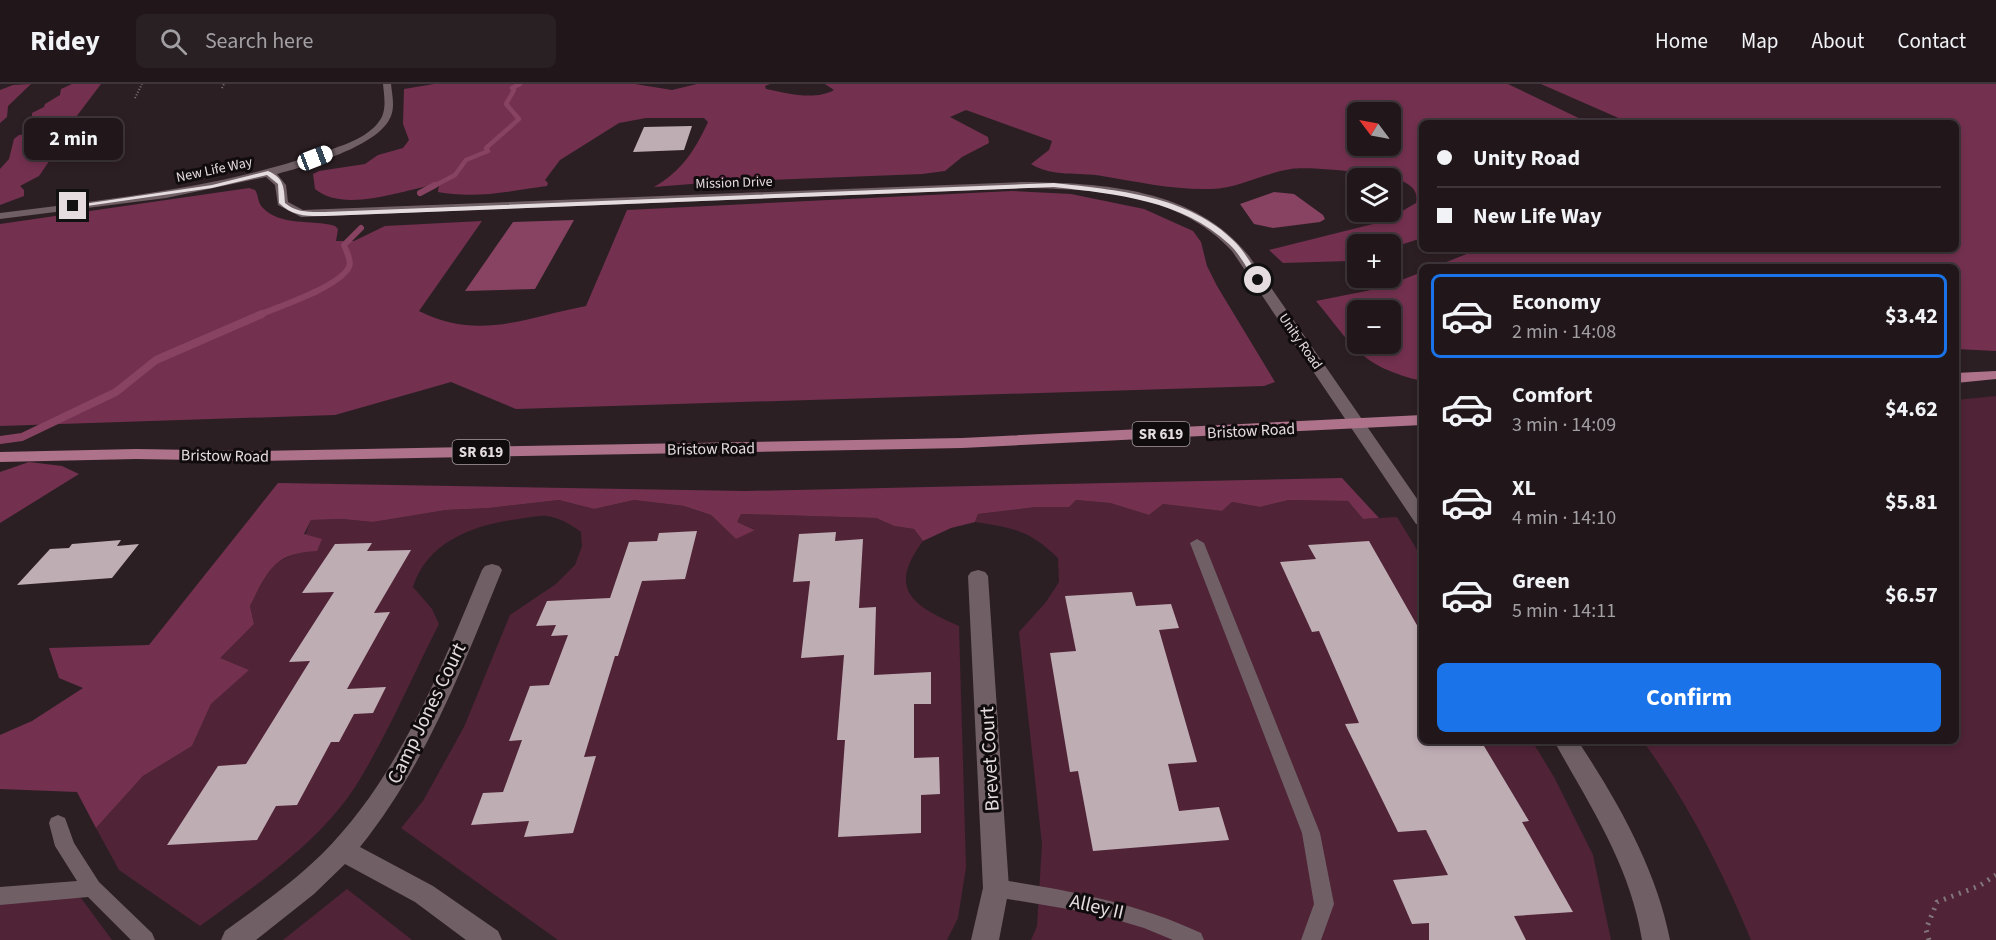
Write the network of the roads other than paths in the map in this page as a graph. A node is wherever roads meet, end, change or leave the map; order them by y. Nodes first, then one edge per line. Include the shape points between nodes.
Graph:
1 (387, 84) edge
2 (268, 173) junction
3 (0, 216) edge
4 (1218, 230) joint
5 (1996, 375) edge
6 (1959, 378) edge
7 (1419, 420) edge
8 (1360, 425) junction
9 (0, 457) edge
10 (1419, 515) edge
11 (1197, 543) dead end
12 (492, 570) dead end
13 (978, 576) dead end
14 (1568, 744) edge
15 (58, 823) dead end
16 (343, 850) junction
17 (92, 888) junction
18 (996, 888) junction
19 (0, 896) edge
20 (145, 940) edge
21 (236, 940) edge
22 (488, 940) edge
23 (985, 940) edge
24 (1194, 940) edge
25 (1311, 940) edge
26 (1656, 940) edge

1 - 2 street, New Life Way via 388,116 372,133
2 - 3 street, New Life Way via 180,192
2 - 4 street, Mission Drive via 281,184 282,203 300,214 1054,185 1152,200 1178,208
4 - 8 street, Unity Road via 1233,244
5 - 6 main road
7 - 8 main road, Bristow Road / SR 619
8 - 9 main road, Bristow Road / SR 619 via 962,443
8 - 10 street, Unity Road
11 - 25 lane via 1311,833 1324,904
12 - 16 street, Camp Jones Court via 411,752 381,804
13 - 18 street, Brevet Court
14 - 26 street via 1586,770 1623,843 1641,886
15 - 17 lane via 65,846
16 - 21 street, Camp Jones Court via 292,897
16 - 22 street via 424,894
17 - 19 lane
17 - 20 lane
18 - 23 street, Brevet Court
18 - 24 lane, Alley II via 1102,904 1149,919

